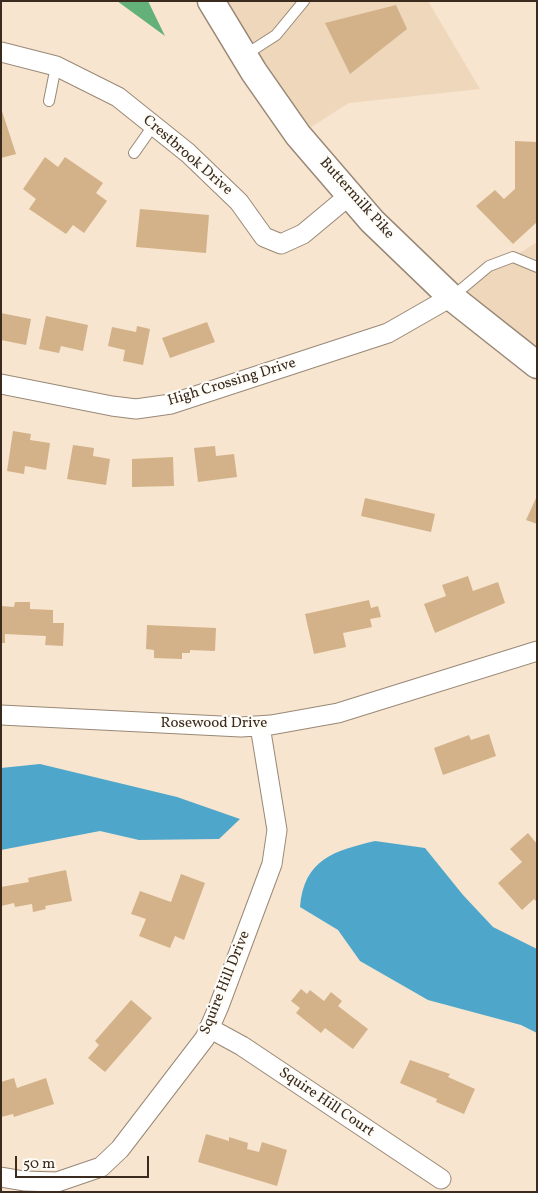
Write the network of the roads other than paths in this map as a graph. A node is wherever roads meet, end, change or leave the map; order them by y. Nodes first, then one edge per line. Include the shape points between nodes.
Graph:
1 (211, 1) edge
2 (304, 1) edge
3 (1, 52) edge
4 (244, 56) junction
5 (56, 66) junction
6 (49, 101) dead end
7 (154, 126) junction
8 (134, 153) dead end
9 (351, 194) junction
10 (537, 267) edge
11 (451, 297) junction
12 (537, 365) edge
13 (1, 384) edge
14 (537, 651) edge
15 (1, 715) edge
16 (260, 726) junction
17 (209, 1028) junction
18 (1, 1176) edge
19 (441, 1179) dead end

1 - 4 main road, Buttermilk Pike
2 - 4 lane via 276,35
3 - 5 street, Crestbrook Drive
4 - 9 main road, Buttermilk Pike via 298,135
5 - 6 lane
5 - 7 street, Crestbrook Drive via 118,97
7 - 8 lane
7 - 9 street, Crestbrook Drive via 239,202 264,237 281,244 303,234
9 - 11 main road, Buttermilk Pike via 372,221
10 - 11 lane via 513,257 490,266
11 - 12 main road, Buttermilk Pike
11 - 13 street, High Crossing Drive via 388,333 171,404 136,409
14 - 16 street, Rosewood Drive via 338,713
15 - 16 street, Rosewood Drive
16 - 17 street, Squire Hill Drive via 277,842 272,864
17 - 18 street, Squire Hill Drive via 205,1038 120,1149 101,1167 57,1182 24,1181
17 - 19 street, Squire Hill Court via 242,1046

